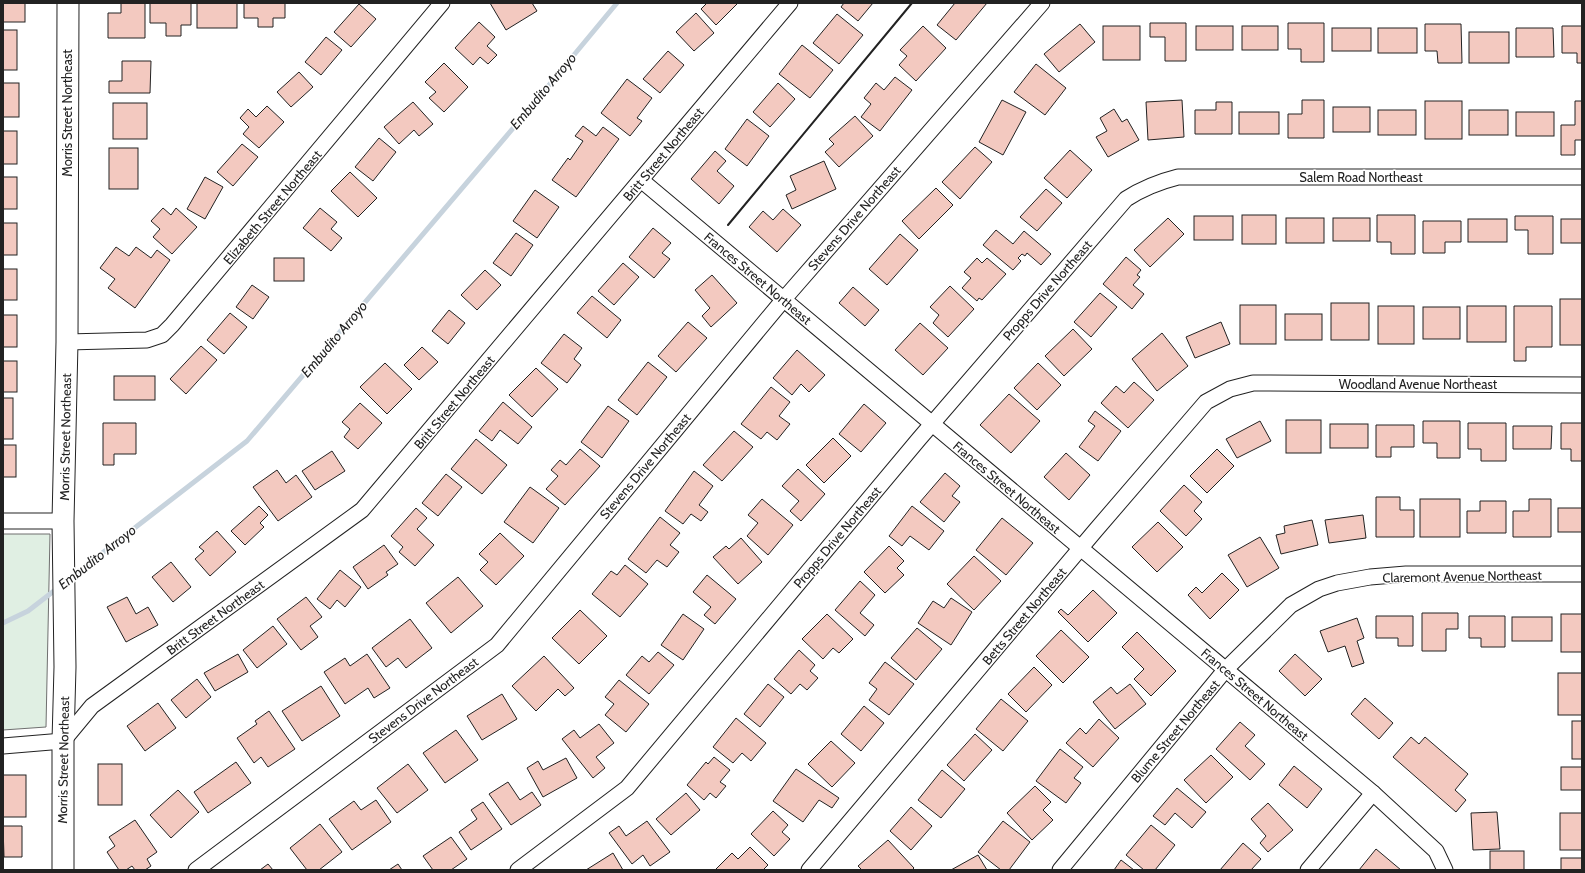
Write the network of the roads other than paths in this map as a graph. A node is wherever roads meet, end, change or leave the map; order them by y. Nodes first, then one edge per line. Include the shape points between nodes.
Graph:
1 (68, 3) edge
2 (441, 3) edge
3 (790, 3) edge
4 (1042, 4) edge
5 (1582, 178) edge
6 (641, 180) junction
7 (1142, 189) joint
8 (784, 299) junction
9 (67, 342) junction
10 (1253, 383) joint
11 (1582, 385) edge
12 (932, 424) junction
13 (3, 521) edge
14 (63, 521) junction
15 (1081, 548) junction
16 (1582, 574) edge
17 (1319, 589) joint
18 (1226, 669) junction
19 (63, 742) junction
20 (3, 746) edge
21 (1373, 793) junction
22 (63, 870) edge
23 (196, 870) edge
24 (518, 870) edge
25 (809, 870) edge
26 (1060, 870) edge
27 (1308, 870) edge
28 (1445, 870) edge

1 - 9 street, Morris Street Northeast
2 - 9 street, Elizabeth Street Northeast via 162,335 147,340
3 - 6 street, Britt Street Northeast
4 - 8 street, Stevens Drive Northeast
5 - 7 street, Salem Road Northeast via 1178,178 1160,181
6 - 8 street, Frances Street Northeast
6 - 19 street, Britt Street Northeast via 362,510 92,706
7 - 12 street, Propps Drive Northeast via 1126,199
8 - 12 street, Frances Street Northeast
8 - 23 street, Stevens Drive Northeast via 497,645
9 - 14 street, Morris Street Northeast
10 - 11 street, Woodland Avenue Northeast
10 - 15 street, Betts Street Northeast via 1230,389 1206,402
12 - 15 street, Frances Street Northeast
12 - 24 street, Propps Drive Northeast via 627,788
13 - 14 street
14 - 19 street, Morris Street Northeast
15 - 18 street, Frances Street Northeast
15 - 25 street, Betts Street Northeast
16 - 17 street, Claremont Avenue Northeast via 1406,574 1350,580
17 - 18 street, Blume Street Northeast via 1291,605
18 - 21 street, Frances Street Northeast
18 - 26 street, Blume Street Northeast
19 - 20 street
19 - 22 street, Morris Street Northeast
21 - 27 street
21 - 28 street, Frances Street Northeast via 1436,851

